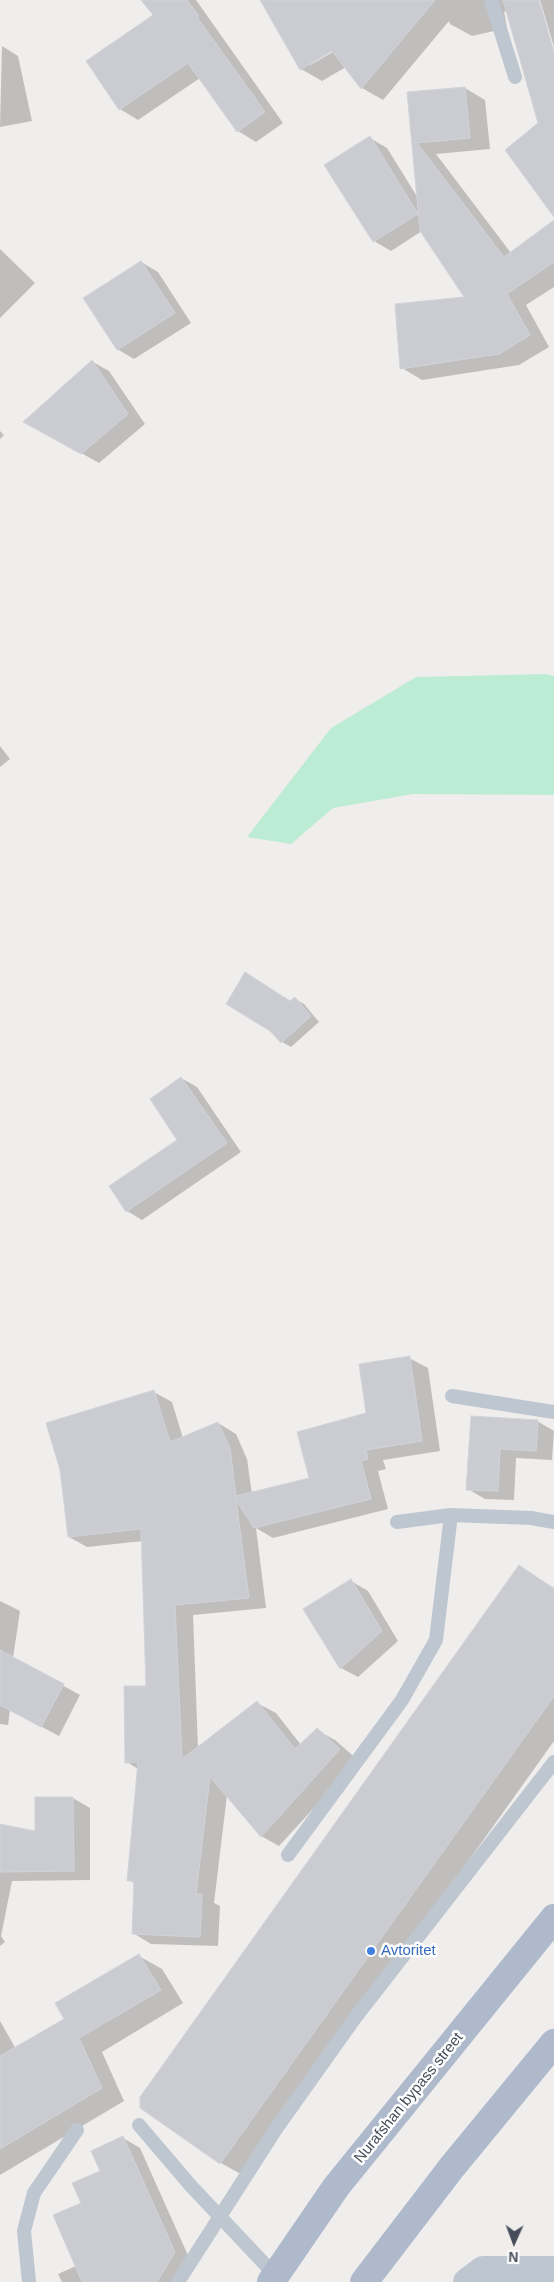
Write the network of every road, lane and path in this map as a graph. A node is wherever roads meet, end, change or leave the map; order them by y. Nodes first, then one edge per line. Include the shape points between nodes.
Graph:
1 (491, 0) edge
2 (515, 77) dead end
3 (452, 1396) dead end
4 (554, 1412) edge
5 (451, 1515) junction
6 (397, 1522) dead end
7 (554, 1522) edge
8 (554, 1762) edge
9 (288, 1855) dead end
10 (554, 1918) edge
11 (554, 2042) edge
12 (139, 2125) dead end
13 (77, 2130) dead end
14 (220, 2218) junction
15 (554, 2270) edge
16 (273, 2279) edge
17 (29, 2282) edge
18 (178, 2282) edge
19 (364, 2282) edge
20 (467, 2282) edge

1 - 2 lane
3 - 4 lane
5 - 6 lane
5 - 7 lane
5 - 9 lane via 436,1640 402,1700
8 - 14 lane via 355,2018 276,2129
10 - 16 main road, Nurafshan bypass street via 336,2187
11 - 19 main road
12 - 14 lane
13 - 17 lane via 34,2193 24,2231
14 - 16 lane
14 - 18 lane
15 - 20 street via 483,2270

